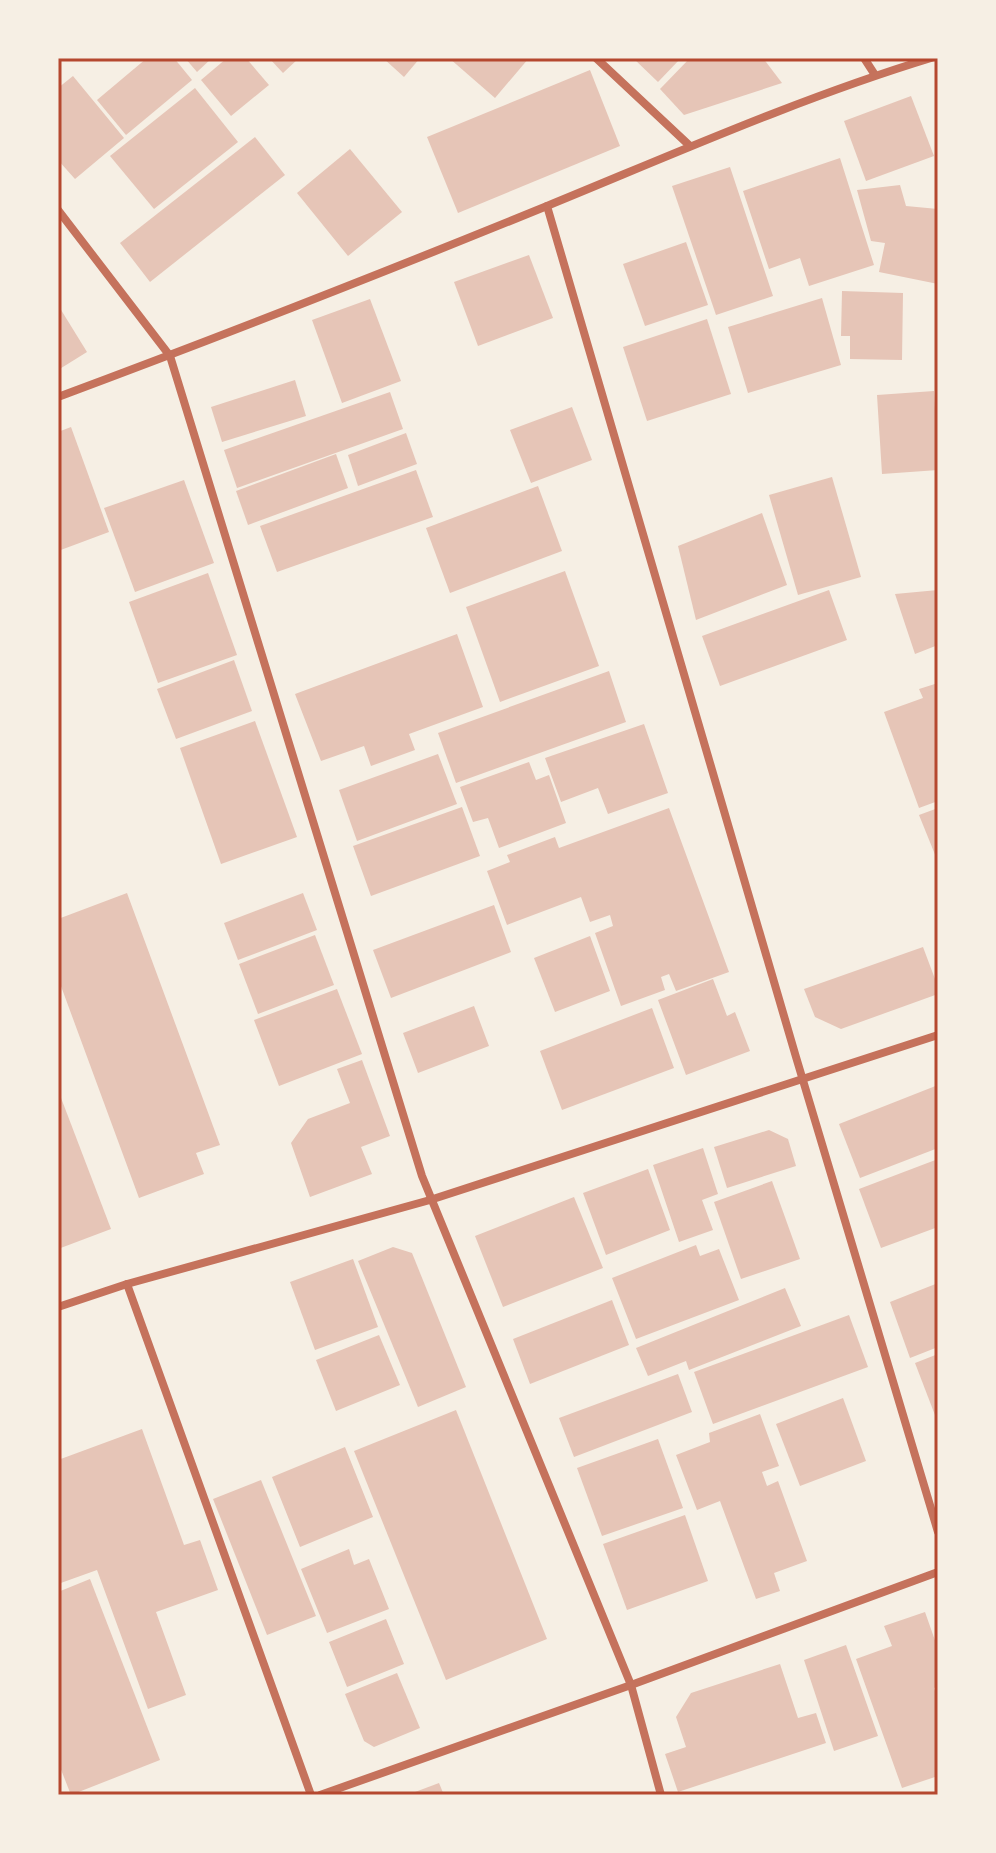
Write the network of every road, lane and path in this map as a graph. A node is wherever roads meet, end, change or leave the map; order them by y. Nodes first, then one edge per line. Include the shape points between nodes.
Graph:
1 (596, 58) edge
2 (864, 58) edge
3 (931, 58) edge
4 (875, 75) junction
5 (690, 146) junction
6 (547, 206) junction
7 (58, 210) edge
8 (170, 356) junction
9 (58, 397) edge
10 (938, 1035) edge
11 (803, 1079) junction
12 (430, 1200) junction
13 (127, 1284) junction
14 (58, 1307) edge
15 (938, 1532) edge
16 (938, 1572) edge
17 (631, 1685) junction
18 (311, 1795) edge
19 (320, 1795) edge
20 (661, 1795) edge

1 - 5 street
2 - 4 street
3 - 4 street
4 - 5 street
5 - 6 street
6 - 8 street
6 - 11 street
7 - 8 street
8 - 9 street
8 - 12 street
10 - 11 street
11 - 12 street
11 - 15 street
12 - 13 street
12 - 17 street
13 - 14 street
13 - 18 street
16 - 17 street
17 - 19 street
17 - 20 street

